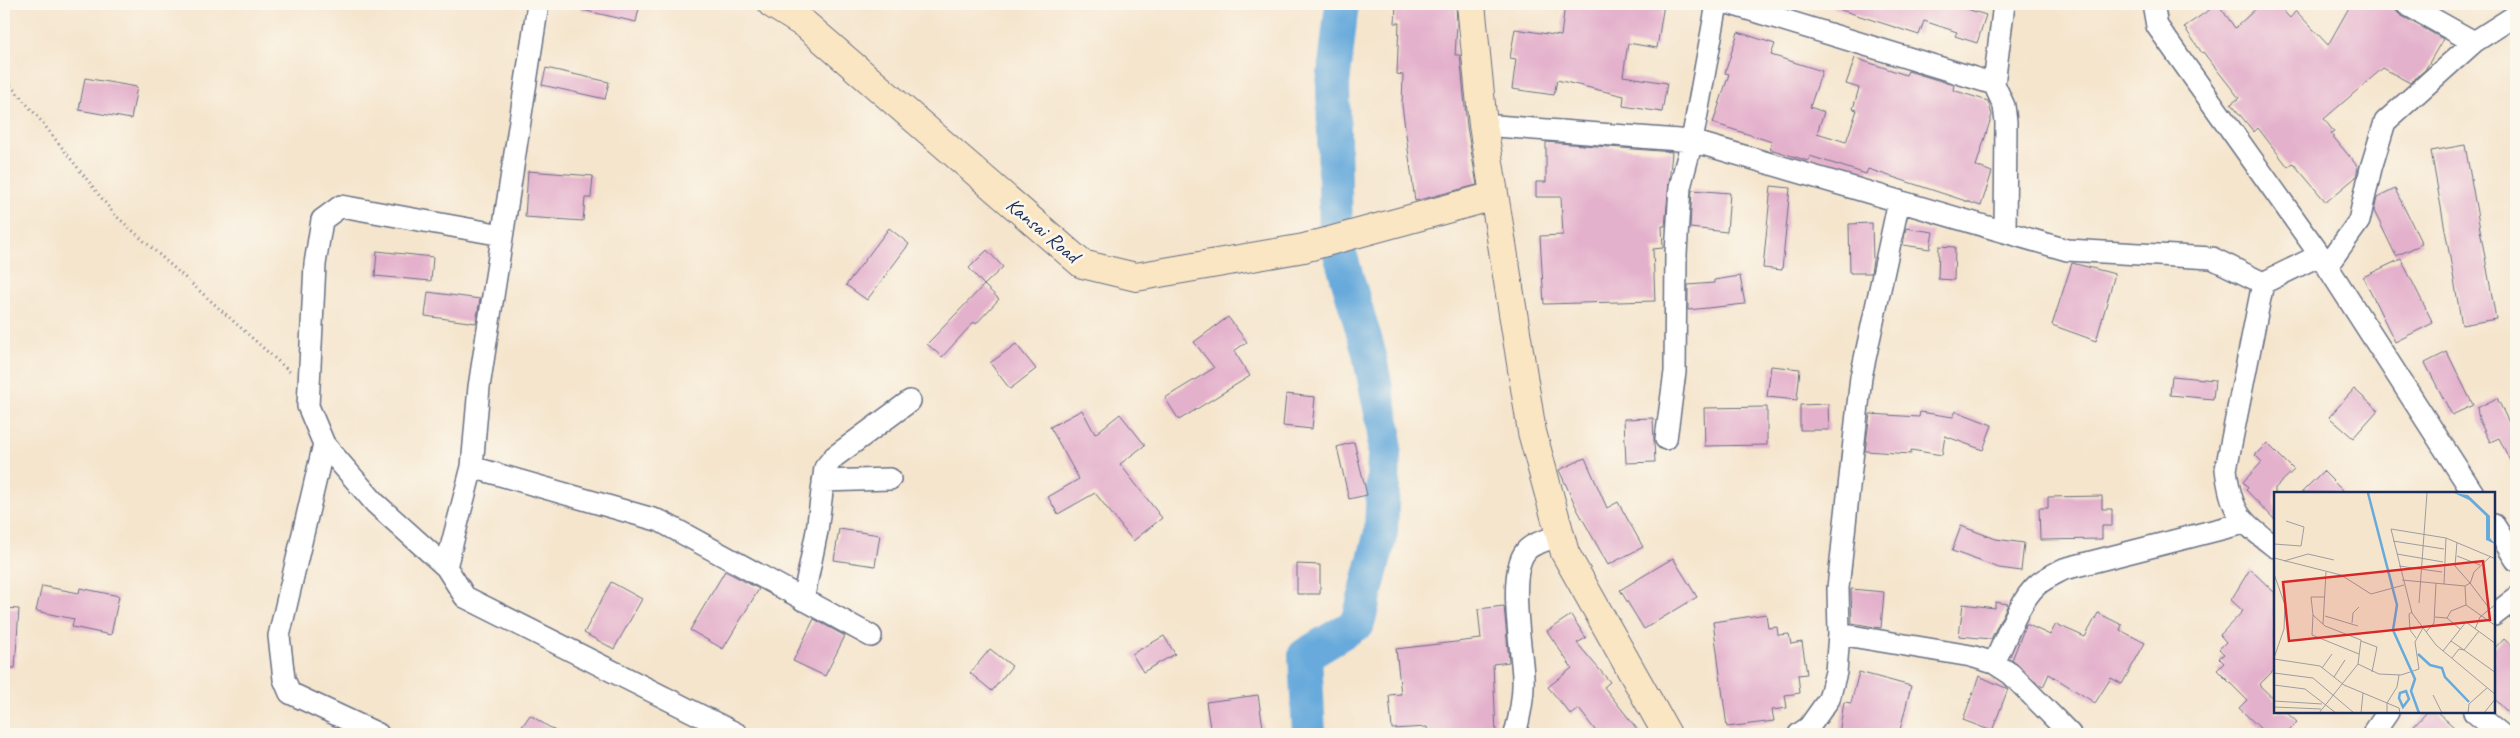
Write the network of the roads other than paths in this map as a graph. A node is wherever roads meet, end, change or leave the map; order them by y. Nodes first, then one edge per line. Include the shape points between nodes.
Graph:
1 (538, 4) edge
2 (772, 4) edge
3 (1471, 4) edge
4 (1717, 4) edge
5 (1731, 4) edge
6 (2004, 4) edge
7 (2156, 4) edge
8 (2406, 4) edge
9 (2516, 15) edge
10 (2474, 42) junction
11 (1994, 84) junction
12 (1484, 125) junction
13 (1692, 141) junction
14 (1494, 196) junction
15 (1899, 201) junction
16 (2005, 232) junction
17 (502, 235) junction
18 (2323, 261) junction
19 (2263, 283) junction
20 (910, 400) dead end
21 (1666, 439) dead end
22 (324, 444) junction
23 (472, 467) junction
24 (890, 479) dead end
25 (823, 481) junction
26 (2472, 492) edge
27 (2244, 523) junction
28 (2495, 527) edge
29 (1560, 534) junction
30 (2274, 546) edge
31 (2516, 560) edge
32 (446, 567) junction
33 (2516, 598) edge
34 (802, 600) junction
35 (2495, 614) edge
36 (1839, 634) junction
37 (871, 636) dead end
38 (1994, 663) junction
39 (2387, 713) edge
40 (2475, 713) edge
41 (378, 734) edge
42 (737, 734) edge
43 (1514, 734) edge
44 (1667, 734) edge
45 (1800, 734) edge
46 (2070, 734) edge
47 (2373, 734) edge
48 (2501, 734) edge

1 - 17 street
2 - 14 street, Kansai Road via 806,25 1082,264 1136,277 1304,248
3 - 12 street
4 - 13 street
5 - 11 street
6 - 11 street
7 - 18 street via 2157,26
8 - 10 street
9 - 10 street
10 - 18 street via 2385,122 2370,168 2359,221
11 - 16 street via 2004,106 2006,122
12 - 13 street
12 - 14 street
13 - 15 street
13 - 21 street via 1680,187 1675,372
14 - 29 street via 1532,432
15 - 16 street
15 - 36 street via 1861,377 1838,588
16 - 19 street via 2067,250 2212,258
17 - 22 street via 341,206 322,220 315,264 308,406
17 - 23 street via 479,387
18 - 19 street
18 - 26 street
19 - 27 street via 2226,470 2229,494
20 - 25 street via 834,457 825,468
22 - 32 street via 375,503
22 - 41 street via 279,636 284,679 290,694
23 - 32 street
23 - 34 street via 660,521
24 - 25 street
25 - 34 street via 817,531
27 - 30 street
27 - 38 street via 2064,569 2049,576 2027,598
28 - 31 street
29 - 43 street via 1526,550 1520,560 1517,597 1523,678 1520,715
29 - 44 street via 1565,553
32 - 42 street via 465,597
33 - 35 street
34 - 37 street
36 - 38 street via 1971,656
36 - 45 street via 1836,672 1829,699
38 - 46 street via 2011,674
39 - 47 street
40 - 48 street

